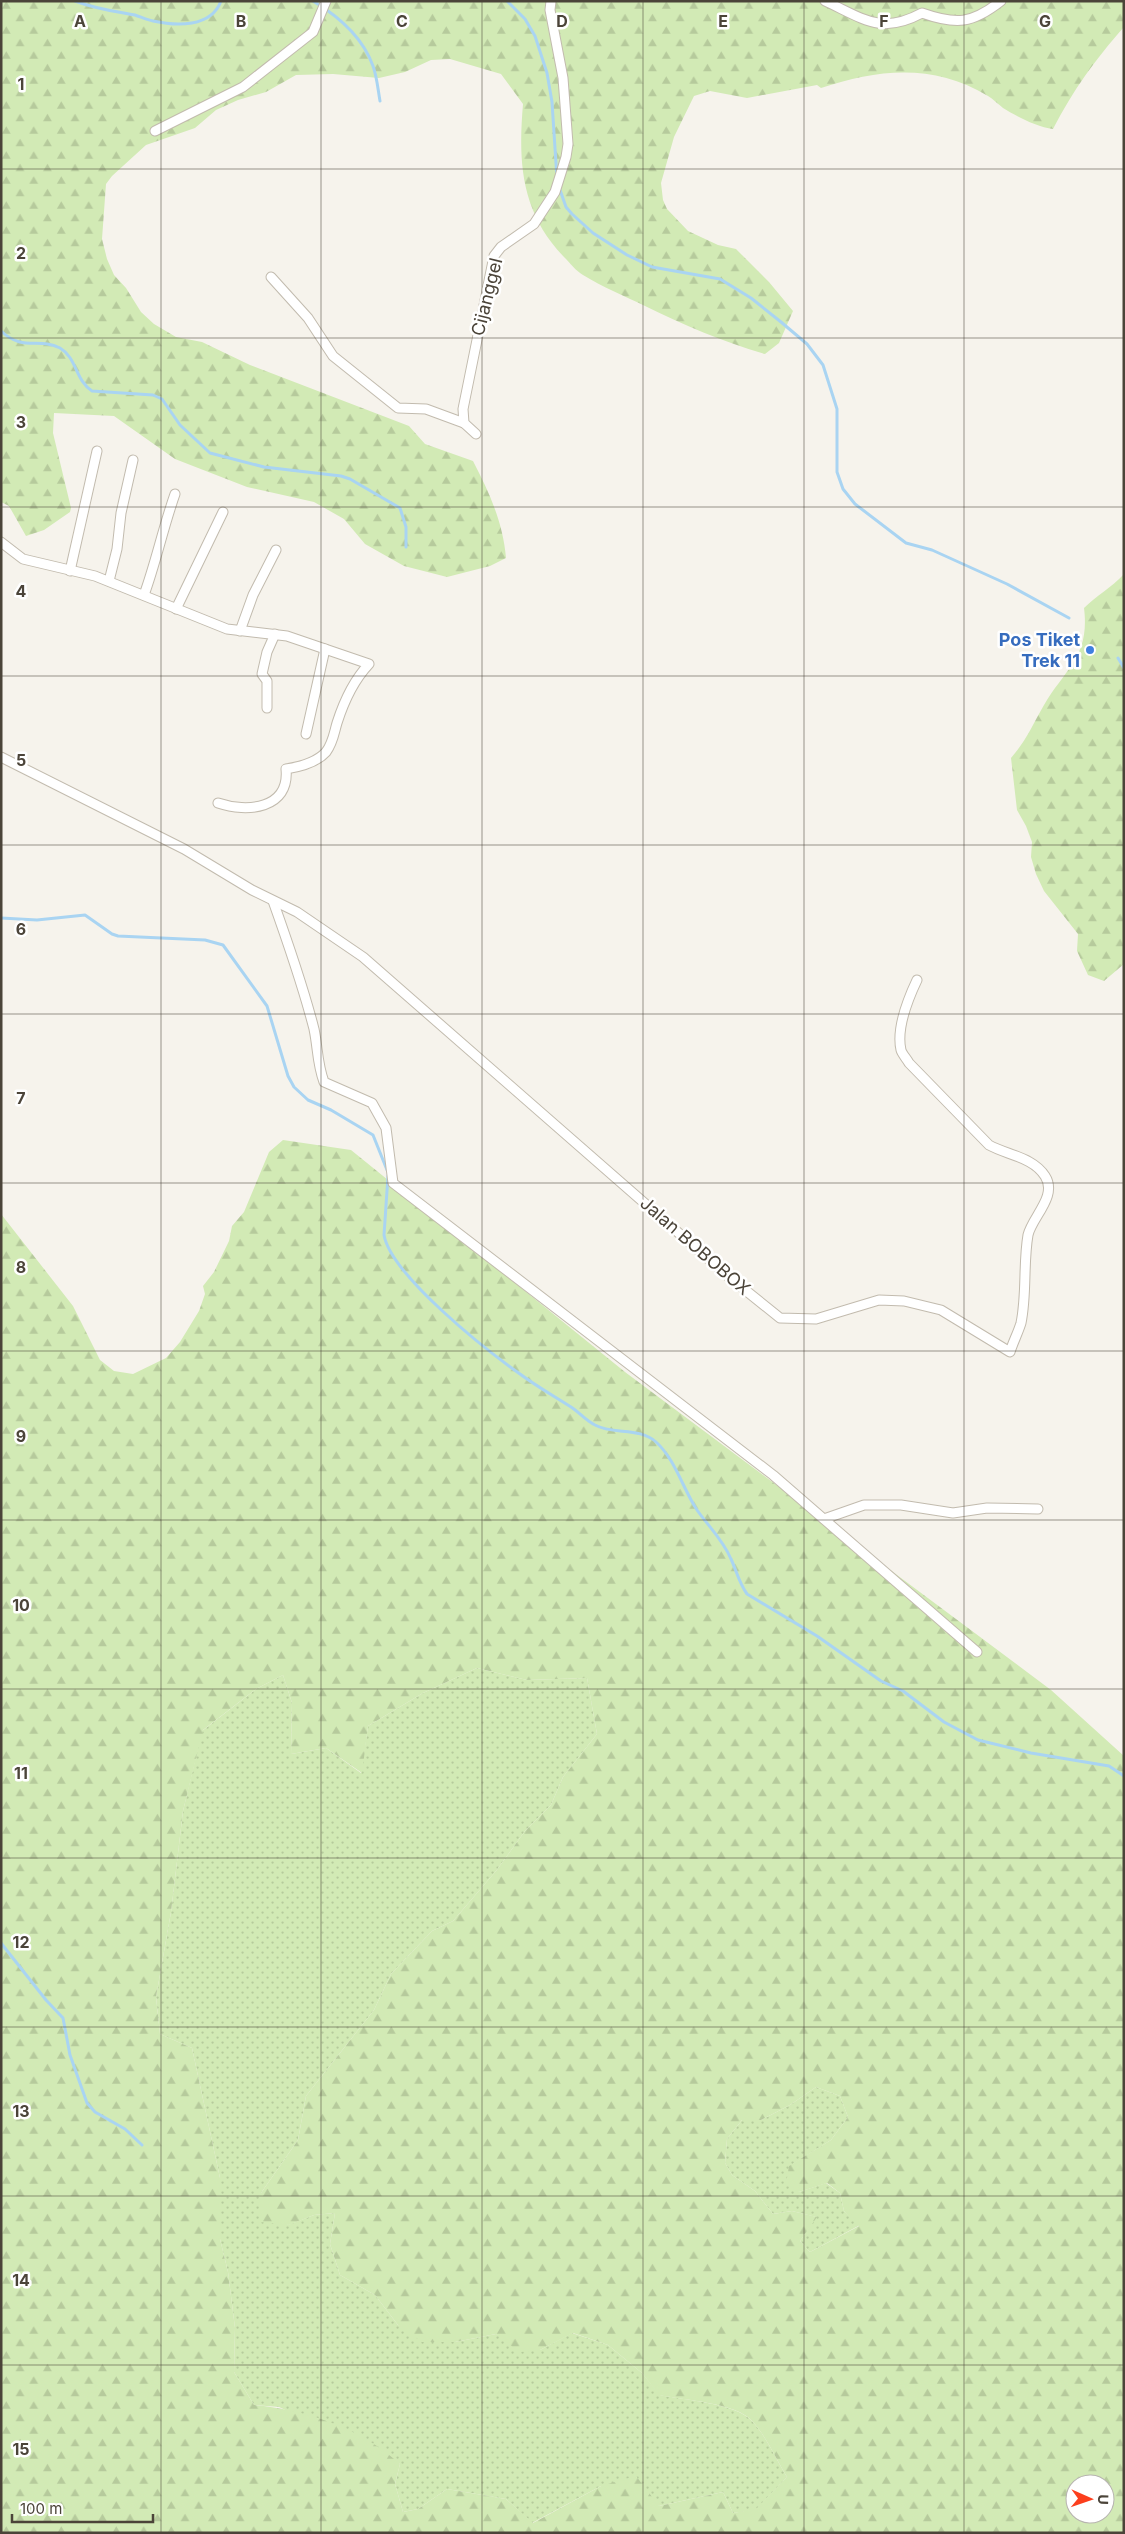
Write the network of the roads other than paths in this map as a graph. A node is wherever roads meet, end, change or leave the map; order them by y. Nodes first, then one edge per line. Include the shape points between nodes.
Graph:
1 (326, 1) edge
2 (551, 1) edge
3 (825, 1) edge
4 (1001, 1) edge
5 (155, 131) dead end
6 (271, 277) dead end
7 (464, 422) junction
8 (476, 434) dead end
9 (98, 452) dead end
10 (133, 460) dead end
11 (175, 494) dead end
12 (223, 512) dead end
13 (1, 542) edge
14 (276, 550) dead end
15 (74, 571) junction
16 (109, 582) junction
17 (144, 595) junction
18 (176, 608) junction
19 (240, 631) junction
20 (275, 634) junction
21 (325, 649) junction
22 (267, 708) dead end
23 (306, 734) dead end
24 (1, 757) edge
25 (218, 803) dead end
26 (273, 901) junction
27 (917, 980) dead end
28 (1038, 1509) dead end
29 (824, 1519) junction
30 (977, 1652) dead end

1 - 5 street via 313,32 243,87
2 - 7 street, Cijanggel via 563,78 566,157 555,192 534,224 501,247 494,256 472,356
3 - 4 street via 888,25 905,22 922,13 961,22 984,14
6 - 7 street via 308,318 333,356 398,408 426,409
7 - 8 street
9 - 15 street
10 - 16 street
11 - 17 street
12 - 18 street
13 - 15 street via 23,559
14 - 19 street via 253,595
15 - 16 street
16 - 17 street
17 - 18 street
18 - 19 street via 210,623
19 - 20 street
20 - 21 street
20 - 22 street via 262,674 267,680
21 - 23 street
21 - 25 street via 368,664 352,686 325,753 286,769 283,791 267,804 246,809
24 - 26 street, Jalan BOBOBOX via 184,849
26 - 27 street, Jalan BOBOBOX via 297,912 364,957 780,1318 816,1319 879,1300 904,1301 941,1310 1010,1352 1024,1301 1028,1235 1044,1208 1048,1188 1046,1177 1035,1165 989,1145 909,1063 901,1050 901,1031 908,1000
26 - 29 street via 290,946 314,1031 318,1065 324,1082 372,1103 386,1128 394,1183 773,1475
28 - 29 street via 987,1508 953,1513 879,1504 864,1505
29 - 30 street

